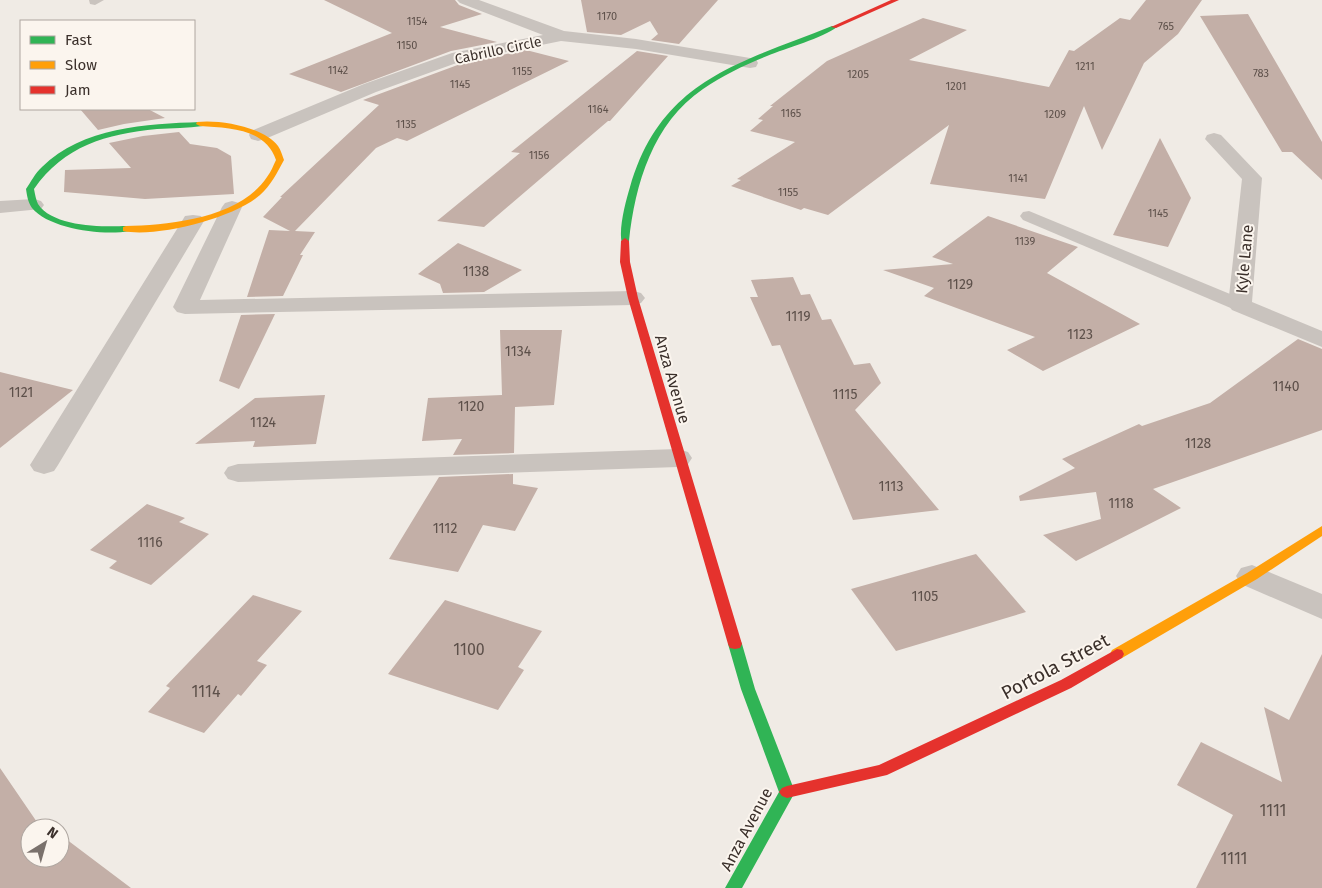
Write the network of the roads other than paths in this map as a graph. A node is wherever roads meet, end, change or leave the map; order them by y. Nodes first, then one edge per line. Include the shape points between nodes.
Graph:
1 (465, 0) edge
2 (896, 0) edge
3 (561, 36) junction
4 (750, 63) junction
5 (258, 135) junction
6 (1214, 140) dead end
7 (34, 205) junction
8 (0, 207) edge
9 (232, 207) junction
10 (1029, 216) dead end
11 (193, 221) junction
12 (633, 298) junction
13 (1240, 305) junction
14 (1322, 340) edge
15 (678, 458) junction
16 (44, 465) dead end
17 (238, 473) dead end
18 (1322, 530) edge
19 (1252, 576) junction
20 (1322, 607) edge
21 (786, 792) junction
22 (733, 888) edge

1 - 3 street
2 - 4 street, Anza Avenue
3 - 4 street, Cabrillo Circle via 636,44
3 - 5 street, Cabrillo Circle via 458,57 370,88
4 - 12 street, Anza Avenue via 706,84 689,97 666,120 646,153 628,209 624,252
5 - 7 street via 233,127 164,125 91,141 61,155 40,171 30,189
5 - 9 street via 274,146 280,160 275,176 259,192
6 - 13 street, Kyle Lane via 1252,178
7 - 8 street
7 - 11 street via 50,218 104,229 153,228
9 - 11 street
9 - 12 street via 185,307
10 - 13 lane
11 - 16 street
12 - 15 street, Anza Avenue
13 - 14 street, Kyle Lane
15 - 17 street
15 - 21 street, Anza Avenue via 748,690
18 - 19 street, Portola Street
19 - 20 street
19 - 21 street, Portola Street via 1066,684 882,771
21 - 22 street, Anza Avenue

